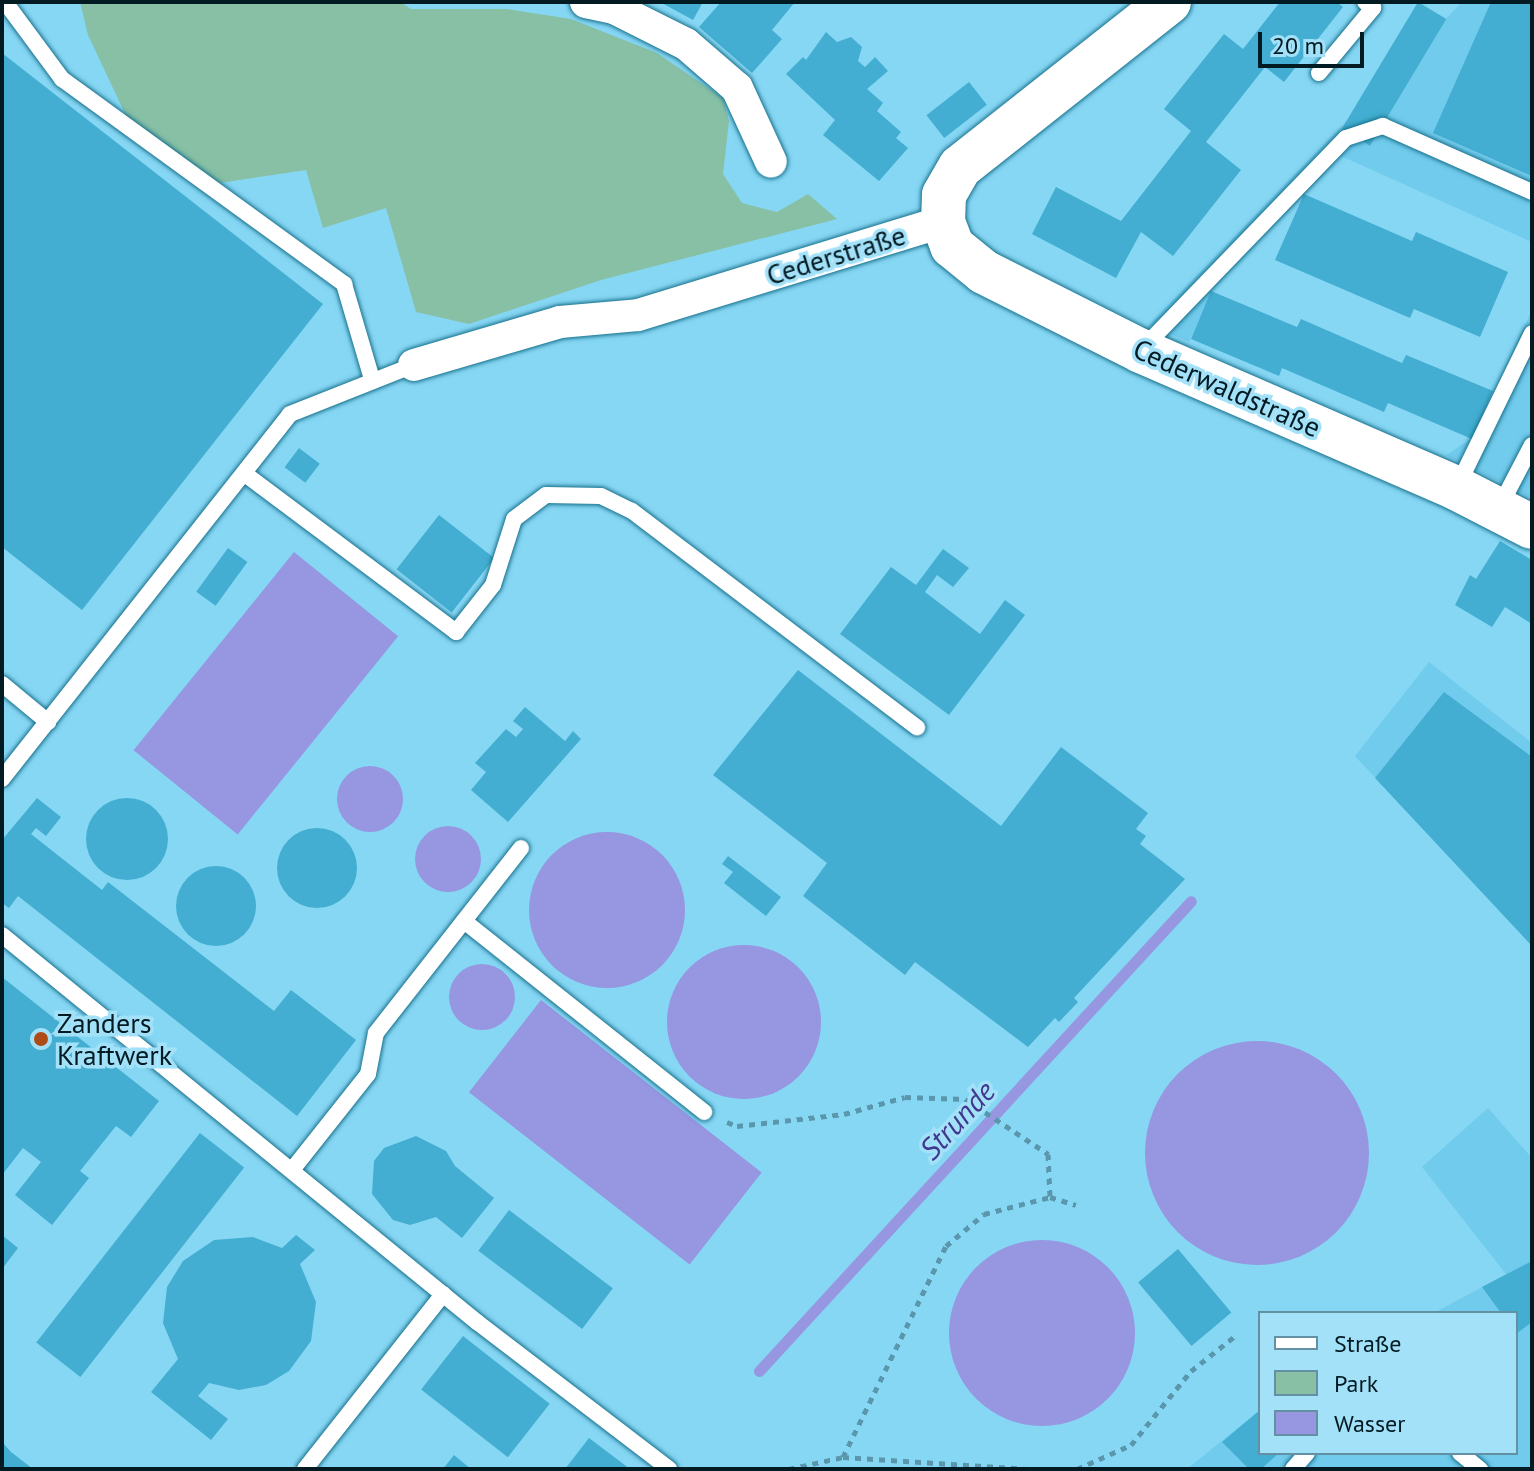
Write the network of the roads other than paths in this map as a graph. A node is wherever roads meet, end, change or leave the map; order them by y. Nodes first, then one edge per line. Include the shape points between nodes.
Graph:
1 (5, 2) edge
2 (586, 2) edge
3 (1169, 2) edge
4 (1365, 2) edge
5 (1319, 73) dead end
6 (771, 162) dead end
7 (1532, 192) edge
8 (943, 222) junction
9 (1532, 333) edge
10 (1141, 351) junction
11 (414, 365) joint
12 (372, 379) junction
13 (1532, 445) edge
14 (245, 474) junction
15 (1456, 488) junction
16 (1515, 518) edge
17 (2, 684) edge
18 (48, 722) junction
19 (917, 727) dead end
20 (2, 779) edge
21 (521, 848) dead end
22 (464, 921) junction
23 (2, 935) edge
24 (704, 1112) road end
25 (292, 1170) junction
26 (443, 1294) junction
27 (1462, 1455) edge
28 (305, 1469) edge
29 (669, 1469) edge
30 (1480, 1469) edge

1 - 12 lane via 62,79 344,284
2 - 6 street via 614,8 686,44 737,88
3 - 8 street, Cederstraße via 960,167 944,195
4 - 5 lane via 1373,8
7 - 10 lane via 1383,126 1346,138
8 - 10 street, Cederwaldstraße via 952,246 984,272
8 - 11 street, Cederstraße via 638,315 560,322
9 - 15 lane
10 - 15 street, Cederwaldstraße
11 - 12 lane
12 - 14 lane via 290,414
13 - 16 lane
14 - 18 lane
14 - 19 lane via 456,632 493,585 514,519 546,495 601,496 632,511
15 - 16 street, Cederwaldstraße
17 - 18 lane
18 - 20 lane
21 - 22 lane
22 - 24 lane
22 - 25 lane via 376,1033 368,1074
23 - 25 lane
25 - 26 lane
26 - 28 lane
26 - 29 lane
27 - 30 lane

